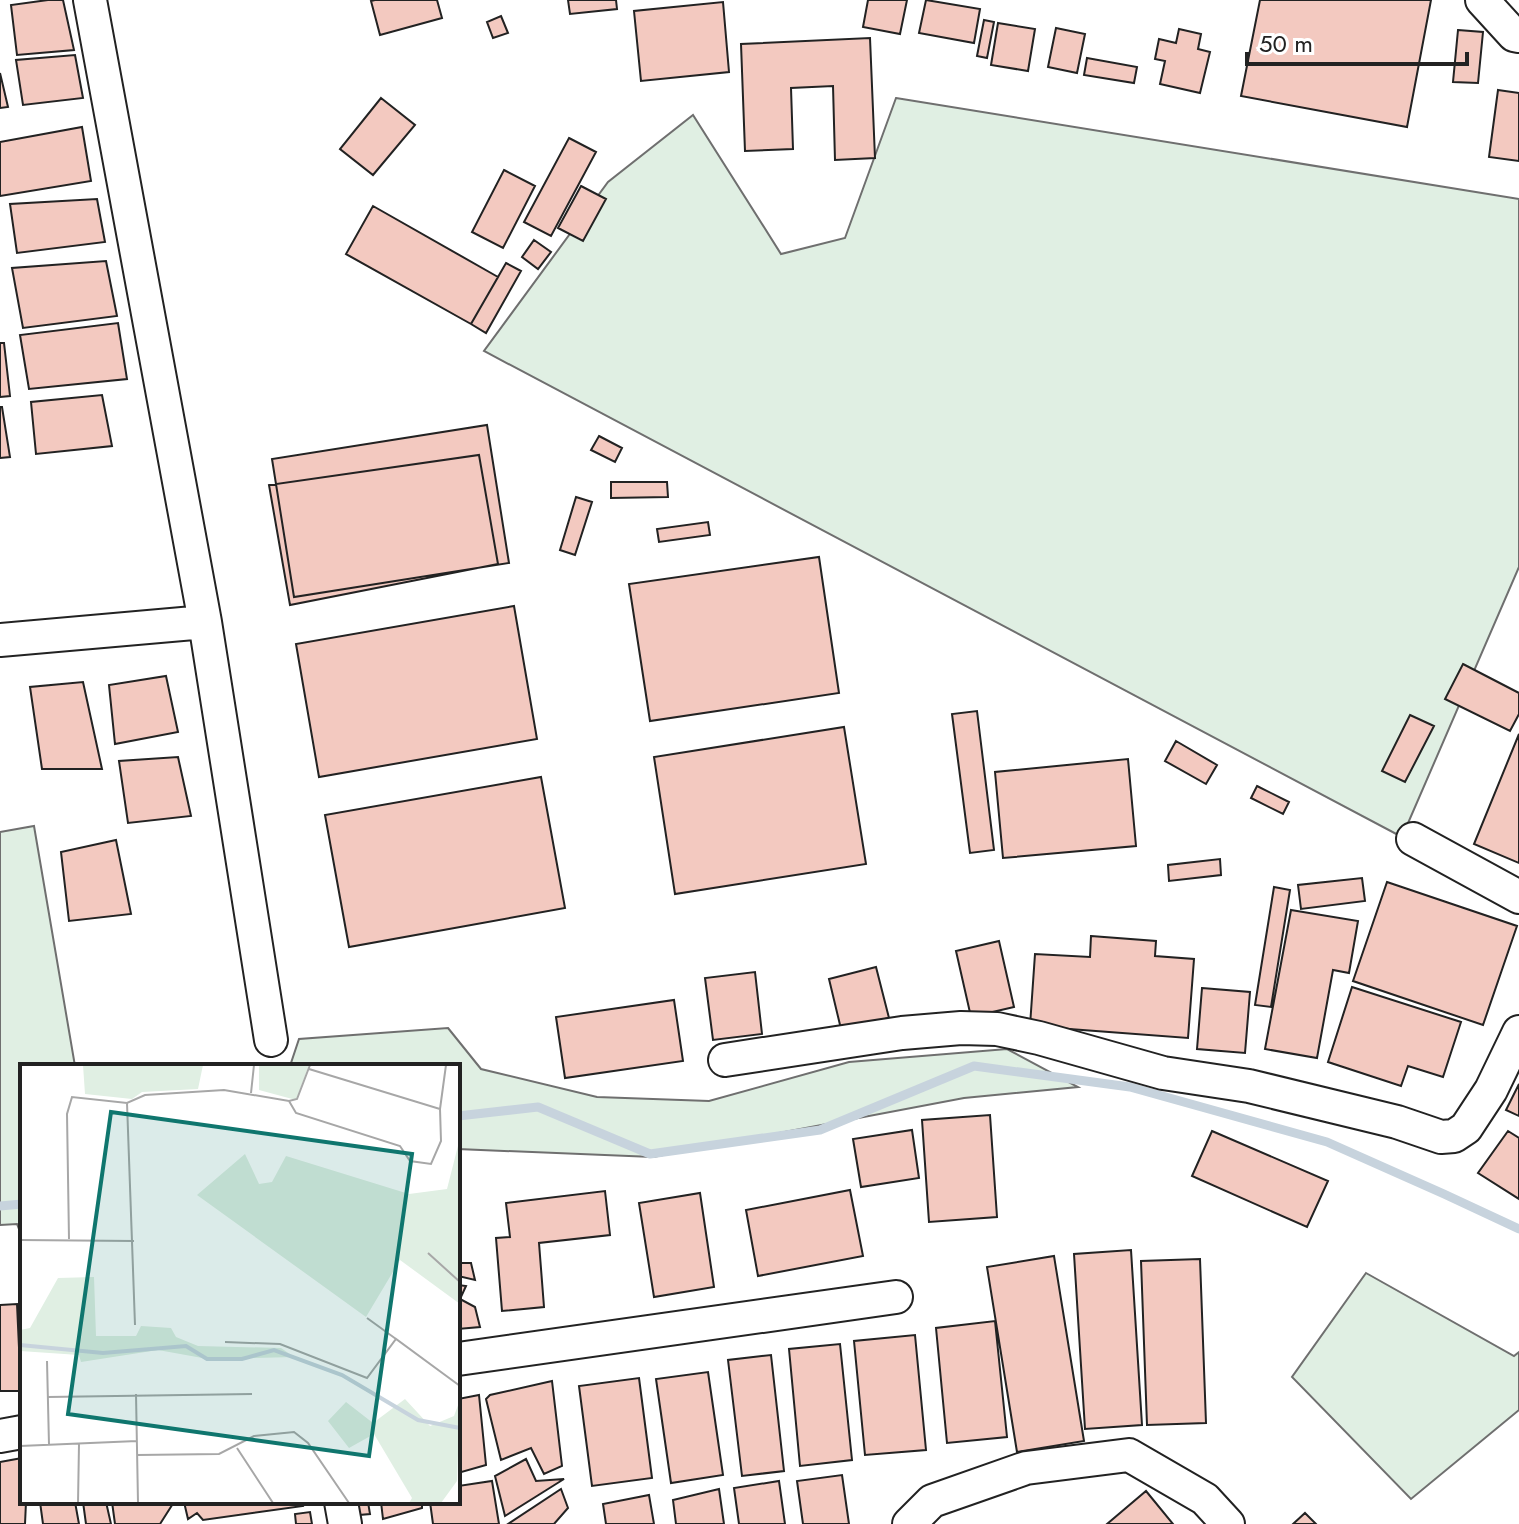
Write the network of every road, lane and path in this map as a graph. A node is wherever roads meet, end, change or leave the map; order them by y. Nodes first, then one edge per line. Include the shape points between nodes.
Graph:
1 (90, 0) edge
2 (1482, 0) edge
3 (1519, 36) edge
4 (205, 622) junction
5 (0, 640) edge
6 (1413, 839) dead end
7 (1519, 897) edge
8 (1519, 1032) edge
9 (271, 1040) dead end
10 (725, 1060) dead end
11 (896, 1297) dead end
12 (460, 1359) edge
13 (20, 1432) edge
14 (0, 1436) edge
15 (341, 1504) edge
16 (345, 1524) edge
17 (909, 1524) edge
18 (1228, 1524) edge

1 - 4 street
2 - 3 street
4 - 5 street
4 - 9 street
6 - 7 street
8 - 10 street via 1466,1128 1441,1137 1397,1122 1249,1086 1163,1073 997,1029 902,1033
11 - 12 street
13 - 14 street
15 - 16 street
17 - 18 street via 932,1501 1026,1468 1129,1455 1205,1499

